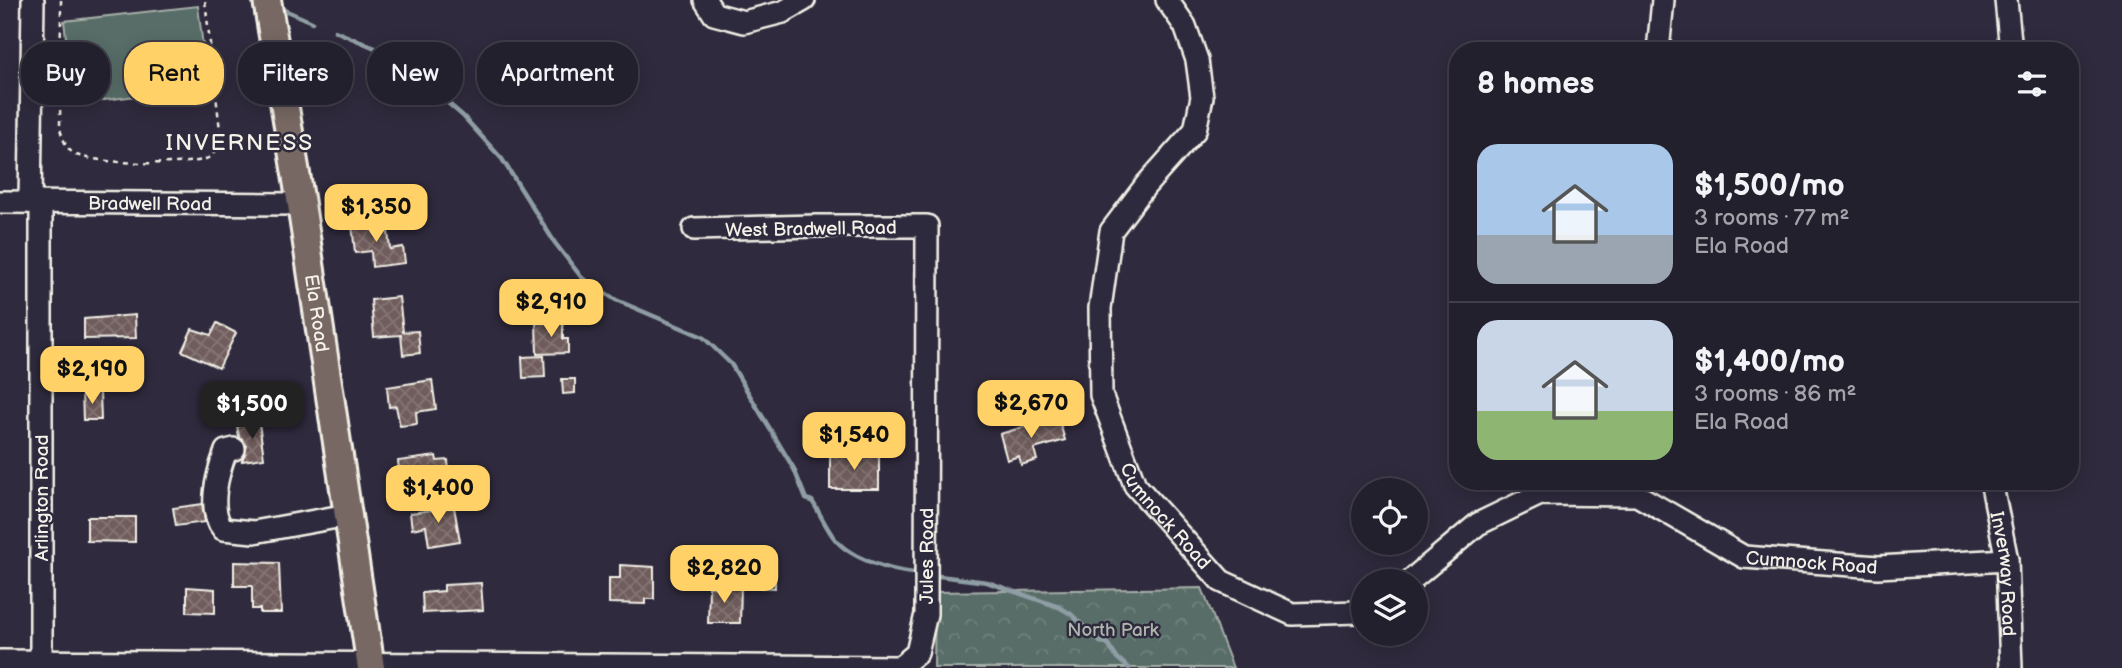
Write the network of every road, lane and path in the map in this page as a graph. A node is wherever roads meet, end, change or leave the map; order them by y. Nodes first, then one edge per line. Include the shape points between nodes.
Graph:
1 (33, 0) edge
2 (61, 0) edge
3 (205, 0) edge
4 (267, 0) edge
5 (705, 0) edge
6 (804, 0) edge
7 (1167, 0) edge
8 (1663, 0) edge
9 (2006, 0) edge
10 (1659, 42) edge
11 (2010, 42) edge
12 (0, 202) edge
13 (36, 202) junction
14 (301, 204) junction
15 (927, 226) joint
16 (694, 229) dead end
17 (234, 449) dead end
18 (1604, 490) edge
19 (1640, 490) edge
20 (1993, 490) edge
21 (348, 515) junction
22 (2007, 559) junction
23 (1424, 569) edge
24 (1351, 612) edge
25 (0, 661) edge
26 (41, 665) edge
27 (371, 666) edge
28 (900, 667) edge
29 (2011, 668) edge

1 - 13 street, Arlington Road
2 - 3 path via 60,129 65,144 74,154 91,160 176,163 210,157 219,140
4 - 14 main road, Ela Road
5 - 6 street via 713,14 744,22 783,12
7 - 24 street, Cumnock Road via 1185,26 1197,60 1202,97 1195,130 1111,232 1100,308 1101,395 1135,485 1221,581 1292,614
8 - 10 street
9 - 11 street
12 - 13 street, Bradwell Road
13 - 14 street, Bradwell Road
13 - 26 street, Arlington Road
14 - 21 main road, Ela Road
15 - 16 street, West Bradwell Road
15 - 28 street, Jules Road via 926,614 917,653
17 - 21 street via 226,451 215,482 218,523 223,529 254,531
18 - 23 street, Cumnock Road via 1539,494 1478,524
19 - 22 street, Cumnock Road via 1744,557 1878,567
20 - 22 street, Inverway Road
21 - 27 main road, Ela Road
22 - 29 street, Inverway Road
25 - 26 street
26 - 27 street
27 - 28 street

